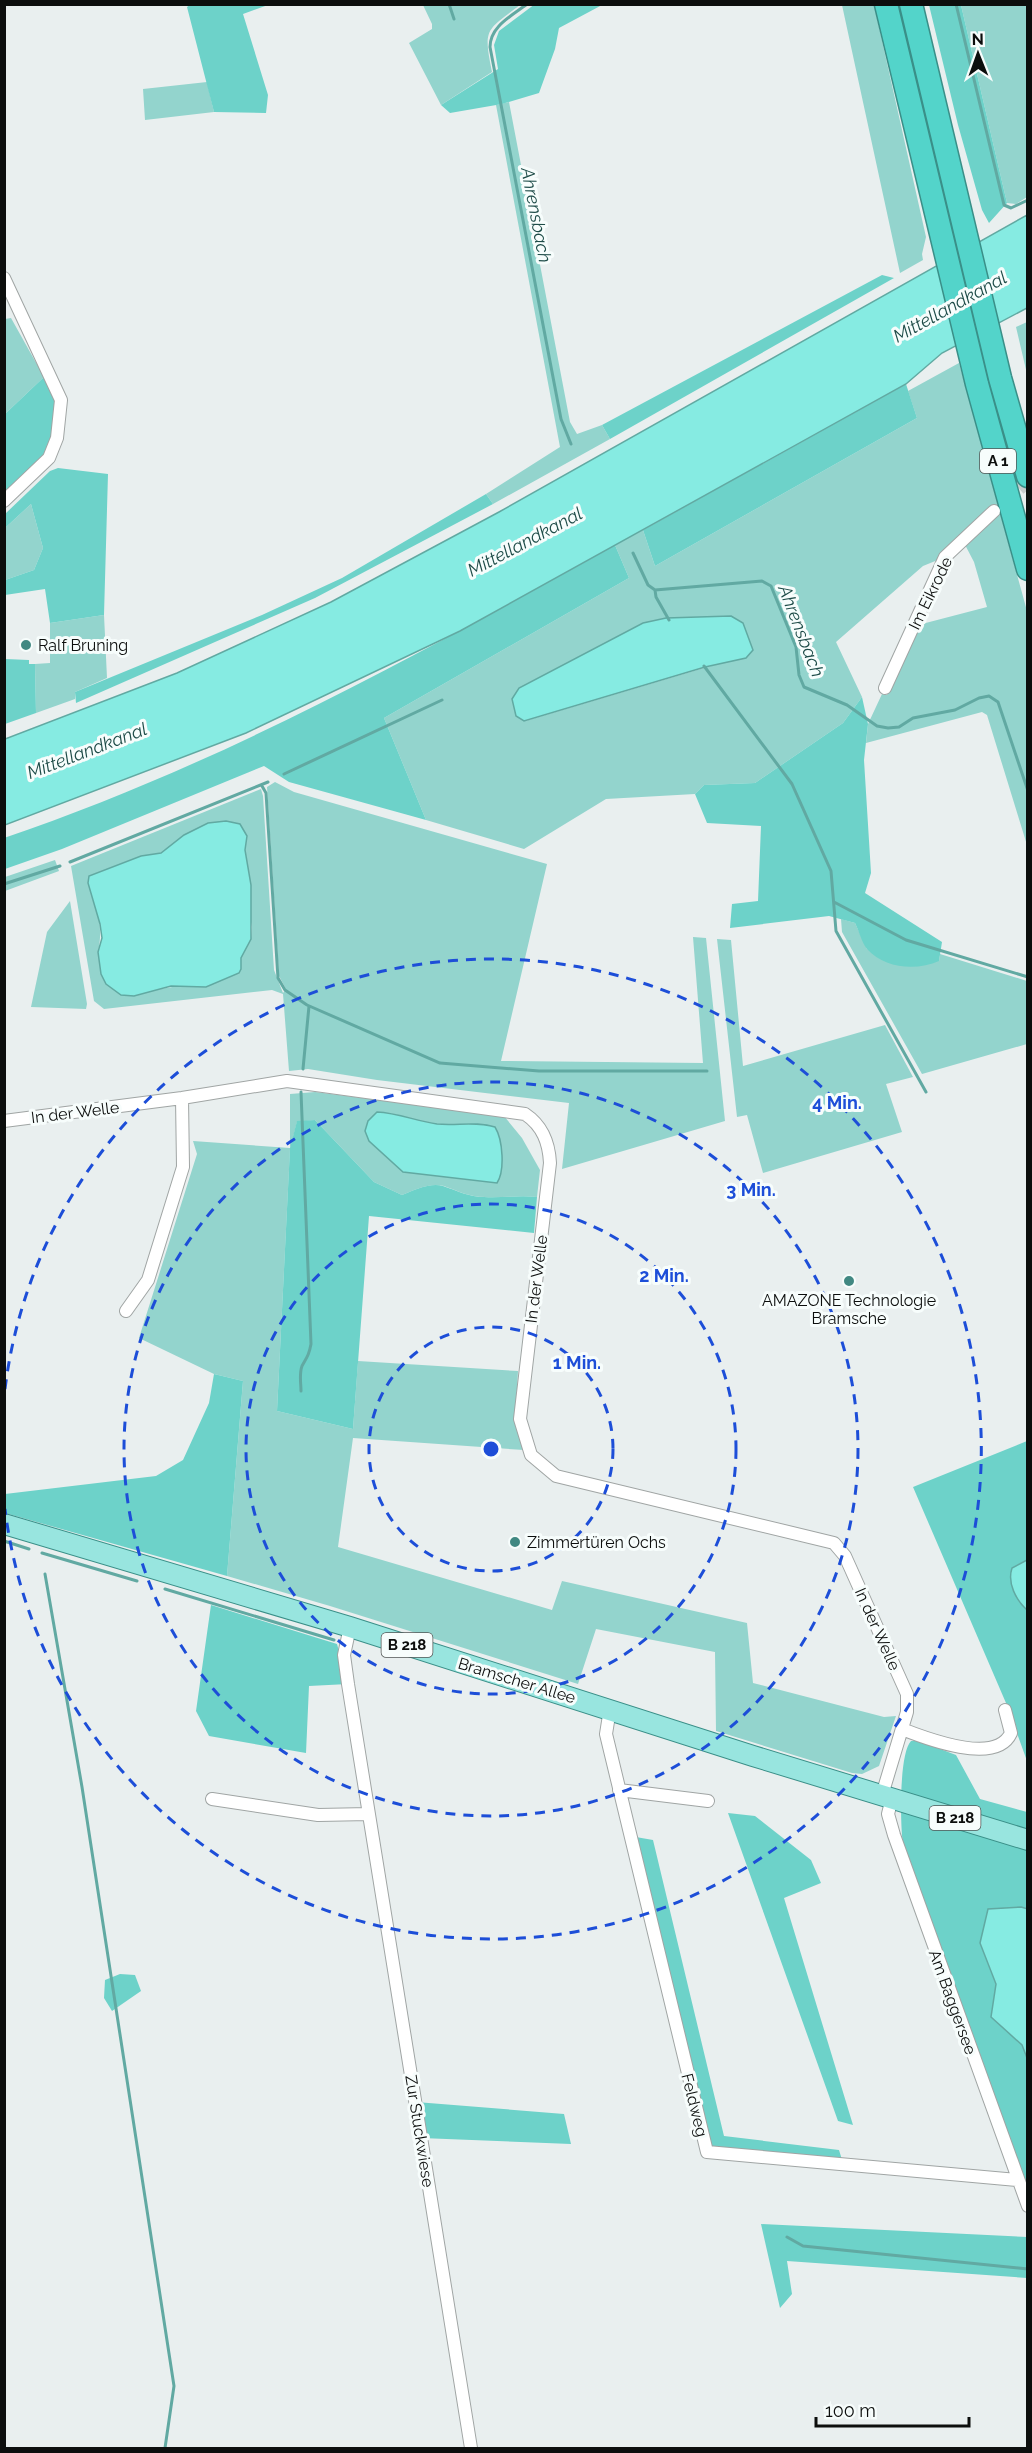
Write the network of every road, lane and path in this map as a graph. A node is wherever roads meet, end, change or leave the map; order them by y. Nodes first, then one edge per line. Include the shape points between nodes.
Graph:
1 (886, 4) edge
2 (911, 4) edge
3 (4, 278) edge
4 (1028, 476) edge
5 (4, 501) edge
6 (994, 511) tunnel mouth
7 (1028, 569) edge
8 (885, 688) dead end
9 (182, 1098) junction
10 (4, 1121) edge
11 (126, 1311) dead end
12 (4, 1524) edge
13 (350, 1627) junction
14 (610, 1709) junction
15 (1005, 1710) dead end
16 (902, 1729) junction
17 (619, 1790) junction
18 (887, 1796) junction
19 (212, 1799) dead end
20 (708, 1800) dead end
21 (369, 1814) junction
22 (1028, 1840) edge
23 (1017, 2180) junction
24 (1028, 2206) edge
25 (471, 2448) edge

1 - 7 highway, A 1 via 944,250
2 - 4 highway, A 1 via 991,343
3 - 5 street via 61,400 57,438 49,458
6 - 8 street, Im Eikrode via 945,557
9 - 10 street, In der Welle
9 - 11 street via 183,1167 148,1280
9 - 16 street, In der Welle via 287,1081 525,1114 534,1120 549,1146 550,1163 520,1419 531,1455 556,1476 834,1543 845,1556 907,1694
12 - 13 main road, Bramscher Allee / B 218
13 - 14 main road, Bramscher Allee / B 218
13 - 21 street, Zur Stuckwiese via 344,1655
14 - 17 street, Feldweg via 606,1734
14 - 18 main road, Bramscher Allee / B 218
15 - 16 street via 1011,1733 1005,1742 994,1746 954,1747
16 - 18 street, In der Welle
17 - 20 street
17 - 23 street, Feldweg via 707,2152
18 - 22 main road, Bramscher Allee / B 218
18 - 23 street, Am Baggersee via 894,1835
19 - 21 street via 318,1815
21 - 25 street, Zur Stuckwiese
23 - 24 street, Am Baggersee

